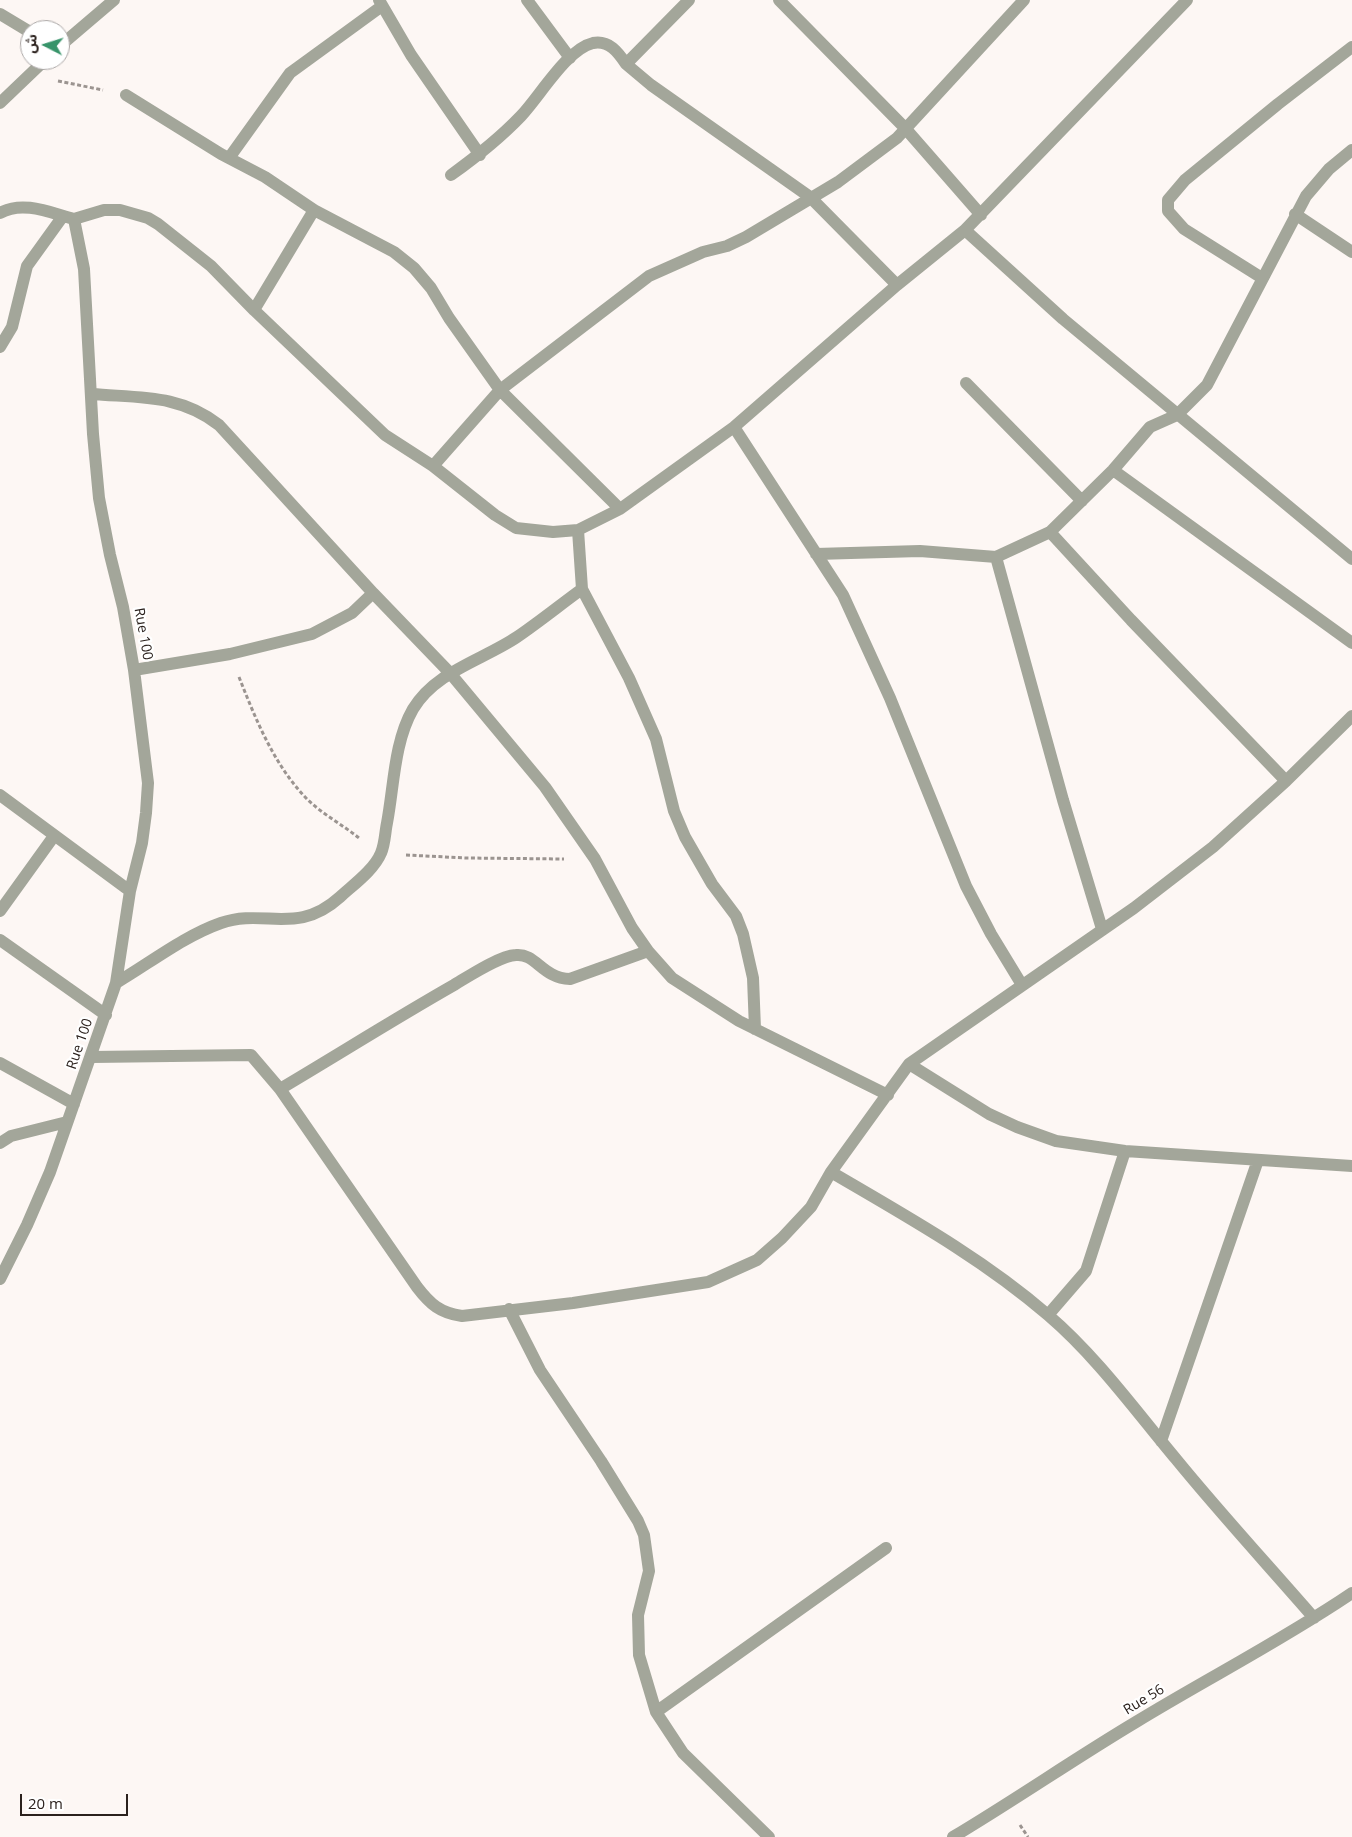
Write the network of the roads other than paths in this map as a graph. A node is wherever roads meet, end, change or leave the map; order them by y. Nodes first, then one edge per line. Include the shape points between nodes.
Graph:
1 (114, 0) edge
2 (526, 0) edge
3 (690, 0) edge
4 (779, 0) edge
5 (1024, 0) edge
6 (1187, 0) edge
7 (380, 3) edge
8 (0, 14) edge
9 (20, 26) edge
10 (70, 37) edge
11 (1352, 48) edge
12 (570, 58) junction
13 (626, 64) junction
14 (33, 70) edge
15 (126, 95) road end
16 (0, 103) edge
17 (905, 128) junction
18 (1352, 150) edge
19 (480, 155) junction
20 (229, 158) junction
21 (451, 175) dead end
22 (810, 197) junction
23 (314, 210) junction
24 (0, 213) edge
25 (1295, 214) junction
26 (981, 215) junction
27 (68, 218) junction
28 (965, 230) junction
29 (1352, 252) edge
30 (1262, 278) junction
31 (896, 285) junction
32 (254, 310) junction
33 (0, 346) edge
34 (966, 383) dead end
35 (500, 390) junction
36 (92, 394) junction
37 (1177, 415) junction
38 (734, 427) junction
39 (433, 466) junction
40 (1113, 470) junction
41 (1082, 501) junction
42 (620, 509) junction
43 (578, 530) junction
44 (1050, 532) junction
45 (816, 554) junction
46 (996, 557) junction
47 (1352, 559) edge
48 (582, 589) junction
49 (373, 593) junction
50 (1352, 643) edge
51 (134, 670) junction
52 (450, 673) junction
53 (1352, 716) edge
54 (1286, 781) junction
55 (0, 794) edge
56 (54, 836) junction
57 (130, 891) junction
58 (0, 911) edge
59 (1102, 929) junction
60 (0, 940) edge
61 (648, 951) junction
62 (116, 984) junction
63 (1022, 984) junction
64 (106, 1015) junction
65 (755, 1029) junction
66 (92, 1057) junction
67 (0, 1063) edge
68 (909, 1064) junction
69 (280, 1089) junction
70 (888, 1095) junction
71 (74, 1104) junction
72 (67, 1122) junction
73 (0, 1143) edge
74 (1125, 1151) junction
75 (1258, 1160) junction
76 (1352, 1166) edge
77 (831, 1172) junction
78 (0, 1279) edge
79 (508, 1309) junction
80 (1048, 1315) junction
81 (1161, 1441) junction
82 (886, 1548) dead end
83 (1352, 1593) edge
84 (1314, 1618) junction
85 (656, 1712) junction
86 (768, 1837) edge
87 (953, 1837) edge

1 - 10 street
2 - 12 street
3 - 13 street
4 - 17 street
5 - 17 street
6 - 26 street
7 - 19 street via 411,55
7 - 20 street via 290,73
8 - 9 street
11 - 30 street via 1185,180 1168,200 1168,211 1184,229
12 - 13 street via 583,46 602,42
12 - 19 street via 522,116
13 - 22 street via 674,102
14 - 16 street
15 - 20 street
17 - 22 street via 897,138 838,182
17 - 26 street
18 - 25 street via 1329,168
19 - 21 street
20 - 23 street via 265,176
22 - 31 street
22 - 35 street via 746,237 650,276
23 - 32 street
23 - 35 street via 394,252 414,268
24 - 27 street via 25,208
25 - 29 street
25 - 30 street
26 - 28 street
27 - 32 street via 110,210 148,218 211,266
27 - 33 street via 27,266 12,327
27 - 36 street, Rue 100 via 84,268
28 - 31 street
28 - 37 street via 1063,319
30 - 37 street via 1207,385
31 - 38 street
32 - 39 street via 385,435
34 - 41 street
35 - 39 street
35 - 42 street
36 - 49 street via 178,402 206,414 220,425
36 - 51 street, Rue 100 via 99,498
37 - 40 street via 1150,427
37 - 47 street
38 - 42 street
38 - 45 street
39 - 43 street via 516,528 543,532
40 - 41 street
40 - 50 street
41 - 44 street
42 - 43 street
43 - 48 street
44 - 46 street
44 - 54 street
45 - 46 street via 920,551
45 - 63 street via 843,595 859,628 966,886 990,934
46 - 59 street
48 - 52 street via 517,637
48 - 65 street via 629,678 653,732 674,811 685,837 712,884 736,916 752,978
49 - 51 street via 364,604 339,622 312,634 230,654
49 - 52 street
51 - 57 street, Rue 100 via 148,783 142,843
52 - 61 street via 545,787 595,859
52 - 62 street via 434,685 414,708 402,734 381,853 338,899 319,912 299,919 223,922 204,930
53 - 54 street
54 - 59 street via 1213,847
55 - 56 street
56 - 57 street
56 - 58 street
57 - 62 street, Rue 100
59 - 63 street
60 - 64 street
61 - 65 street via 672,978
61 - 69 street via 570,979 548,974 527,956 509,956 424,1002
62 - 64 street, Rue 100
63 - 68 street
64 - 66 street, Rue 100
65 - 70 street
66 - 69 street via 243,1053 251,1055
66 - 71 street, Rue 100
67 - 71 street
68 - 70 street
68 - 74 street via 989,1114 1017,1127 1056,1141
69 - 79 street via 430,1303 448,1314 462,1316
70 - 77 street
71 - 72 street, Rue 100
72 - 73 street via 11,1136
72 - 78 street, Rue 100 via 50,1172
74 - 75 street
74 - 80 street via 1086,1271
75 - 76 street
75 - 81 street
77 - 79 street via 811,1206 782,1238 757,1260 733,1272 708,1282 573,1303
77 - 80 street via 936,1233
79 - 85 street via 540,1370 601,1461 644,1535 649,1571 638,1615 639,1655
80 - 81 street via 1080,1346
81 - 84 street
82 - 85 street
83 - 84 street, Rue 56
84 - 87 street, Rue 56 via 1136,1722
85 - 86 street via 683,1753

